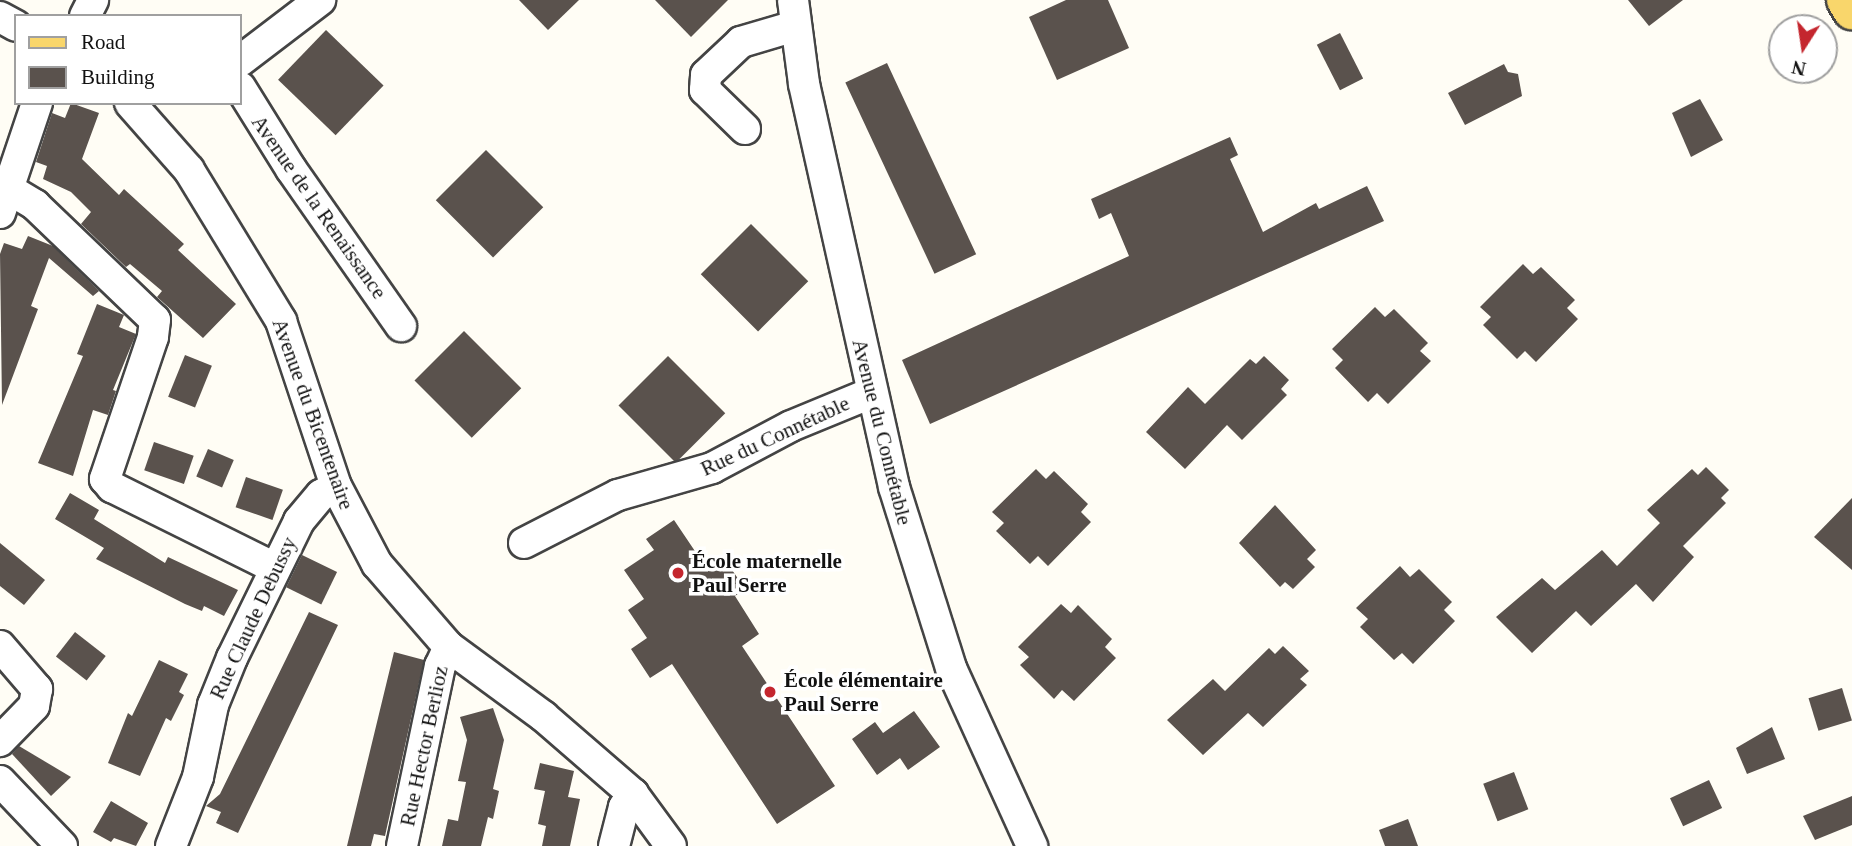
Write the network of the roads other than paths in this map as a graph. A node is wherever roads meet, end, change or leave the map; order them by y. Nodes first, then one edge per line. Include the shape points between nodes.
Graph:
1 (320, 0) edge
2 (1846, 0) edge
3 (1852, 10) edge
4 (794, 13) edge
5 (242, 59) edge
6 (242, 90) edge
7 (36, 105) edge
8 (132, 105) edge
9 (745, 129) dead end
10 (4, 200) edge
11 (401, 326) dead end
12 (871, 393) junction
13 (336, 486) junction
14 (524, 543) dead end
15 (275, 568) junction
16 (0, 646) edge
17 (449, 647) junction
18 (0, 741) edge
19 (0, 781) edge
20 (633, 794) junction
21 (62, 846) edge
22 (171, 846) edge
23 (402, 846) edge
24 (614, 846) edge
25 (671, 846) edge
26 (1032, 846) edge

1 - 5 street
2 - 3 main road
4 - 9 street via 741,41 705,75 705,90
4 - 12 street, Avenue du Connétable
6 - 11 street, Avenue de la Renaissance via 290,169
7 - 10 street
8 - 13 street, Avenue du Bicentenaire via 189,170 281,321
10 - 15 street via 35,205 155,320 105,478 112,487
12 - 14 street, Rue du Connétable via 791,426 712,468 618,495
12 - 26 street, Avenue du Connétable via 894,487 947,657
13 - 15 street, Rue Claude Debussy via 321,495 299,521
13 - 17 street, Avenue du Bicentenaire via 377,564
15 - 22 street, Rue Claude Debussy via 213,705 198,777
16 - 18 street via 37,689 34,706
17 - 20 street, Avenue du Bicentenaire via 564,733
17 - 23 street, Rue Hector Berlioz via 440,666
19 - 21 street
20 - 24 street via 624,807
20 - 25 street, Avenue du Bicentenaire

